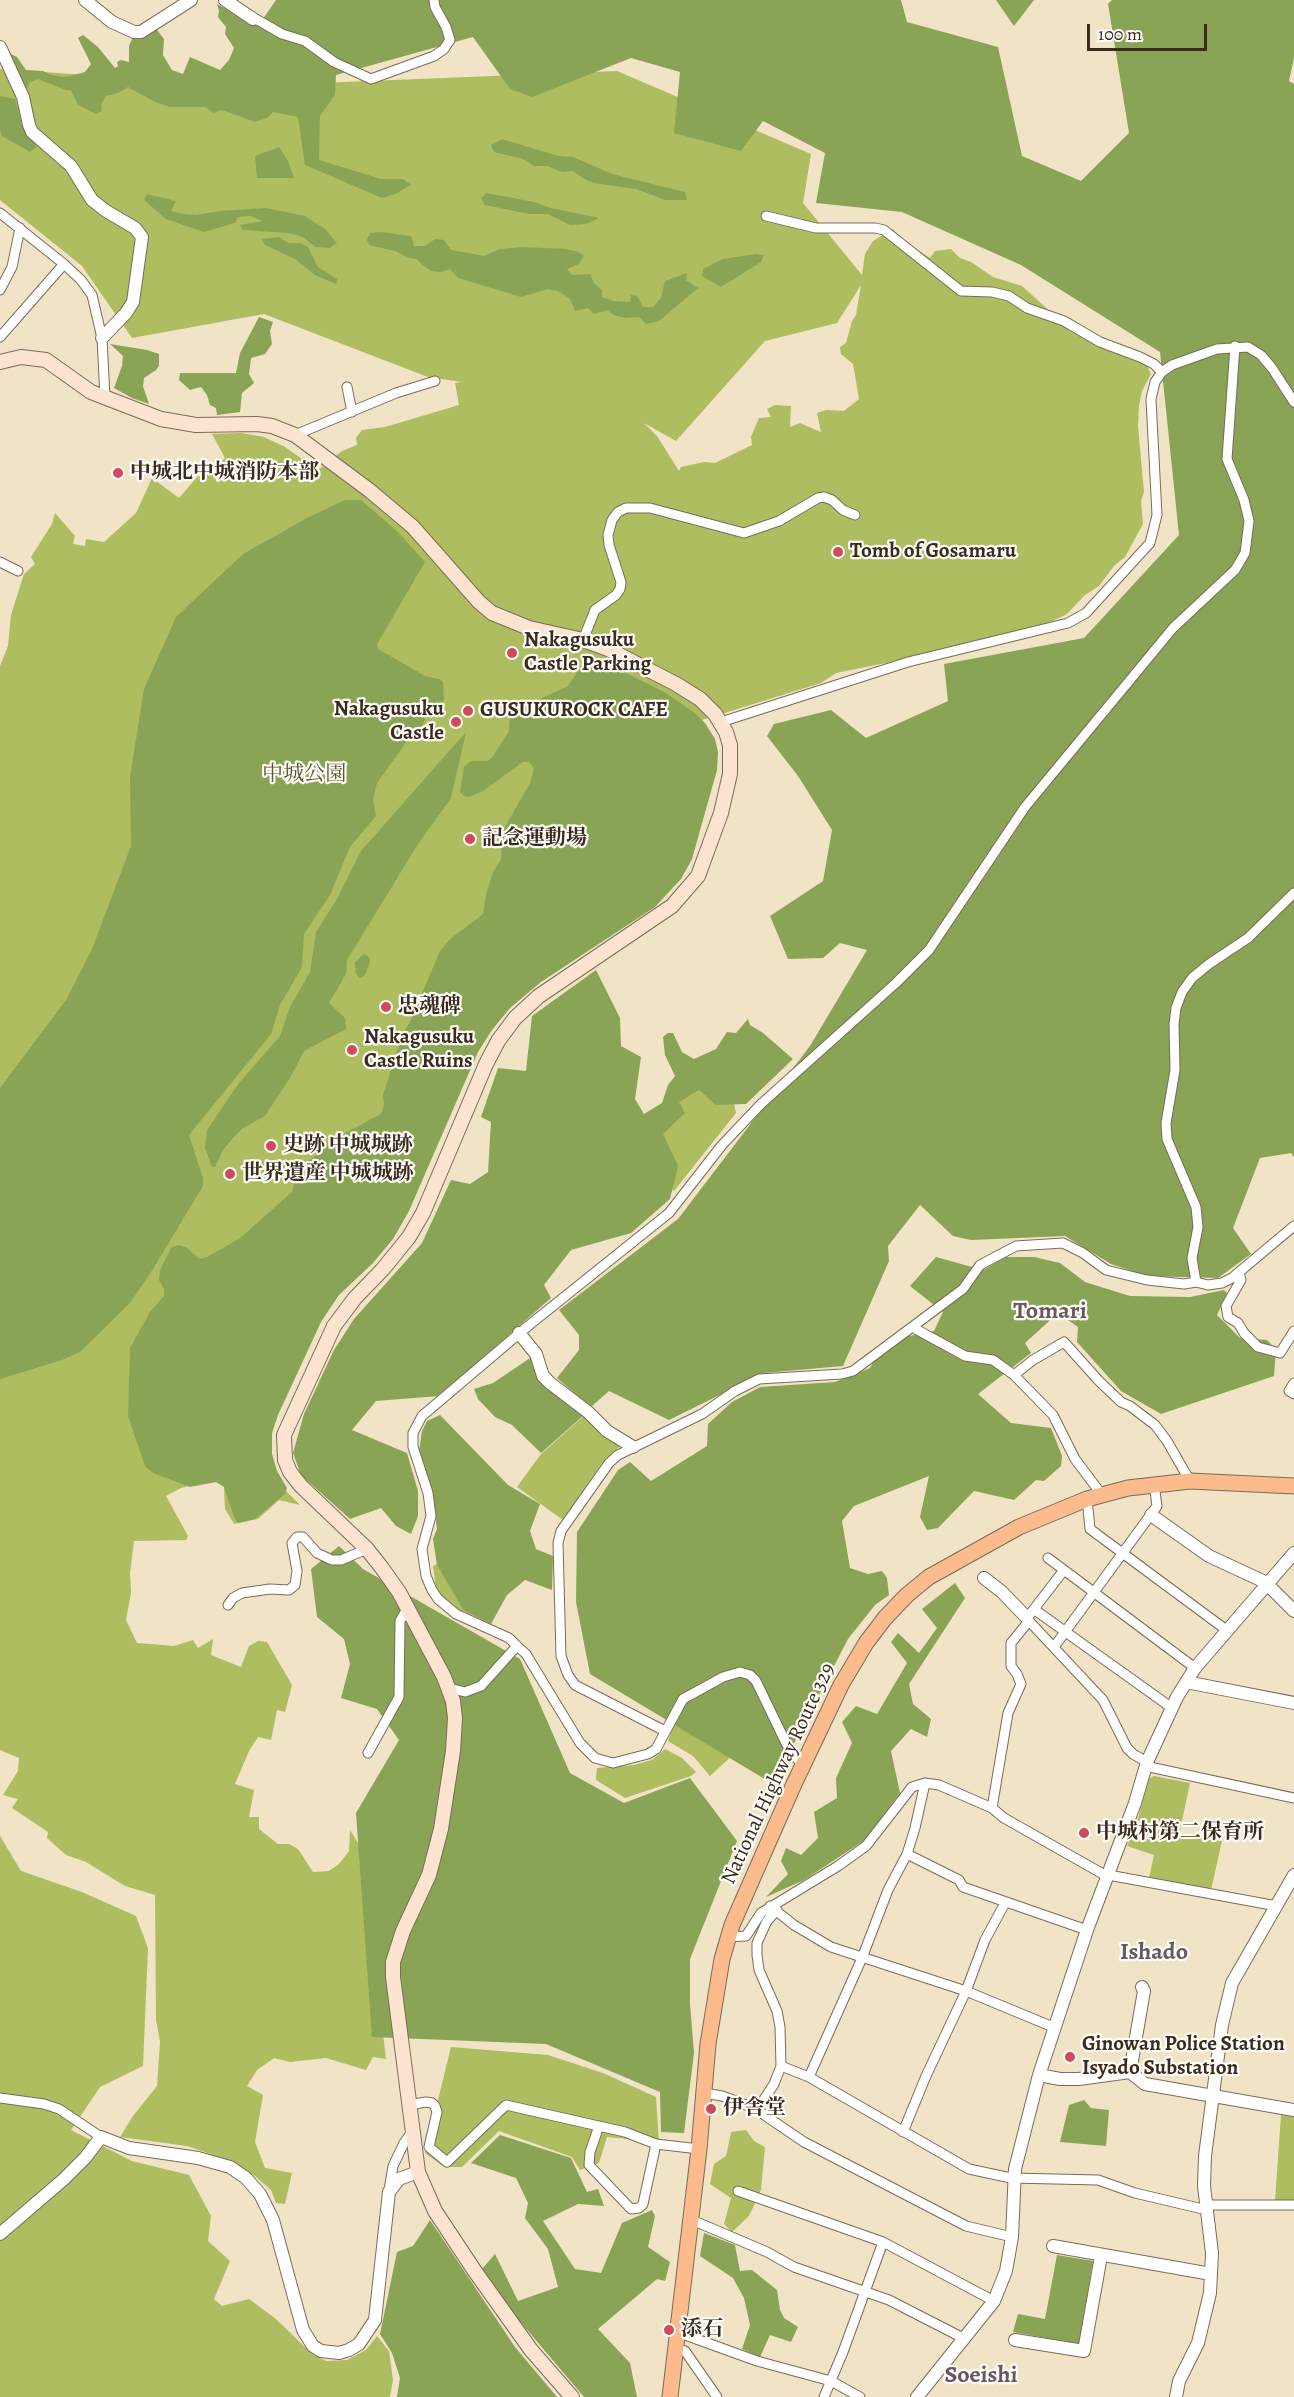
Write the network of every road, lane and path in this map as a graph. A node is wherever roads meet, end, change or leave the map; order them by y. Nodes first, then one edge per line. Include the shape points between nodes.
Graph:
1 (85, 0) edge
2 (191, 0) edge
3 (225, 0) edge
4 (235, 0) edge
5 (434, 0) edge
6 (253, 19) junction
7 (0, 47) edge
8 (0, 213) edge
9 (766, 216) dead end
10 (20, 228) junction
11 (64, 264) junction
12 (0, 290) edge
13 (0, 337) edge
14 (102, 338) junction
15 (1235, 346) junction
16 (0, 362) edge
17 (1162, 372) junction
18 (435, 381) dead end
19 (347, 387) dead end
20 (105, 398) junction
21 (1294, 402) edge
22 (352, 412) junction
23 (295, 435) junction
24 (855, 515) dead end
25 (0, 562) edge
26 (18, 572) dead end
27 (583, 640) junction
28 (721, 722) junction
29 (1294, 893) edge
30 (1294, 1226) edge
31 (1239, 1273) junction
32 (1196, 1282) junction
33 (912, 1327) junction
34 (1294, 1331) edge
35 (519, 1333) junction
36 (1014, 1375) junction
37 (1294, 1383) edge
38 (1294, 1394) edge
39 (633, 1447) junction
40 (1190, 1481) junction
41 (1154, 1484) junction
42 (1294, 1486) edge
43 (1102, 1495) junction
44 (1087, 1499) junction
45 (1150, 1515) junction
46 (367, 1549) junction
47 (1294, 1553) edge
48 (1124, 1554) junction
49 (1048, 1558) dead end
50 (1064, 1570) junction
51 (984, 1578) dead end
52 (1267, 1585) junction
53 (1095, 1593) junction
54 (228, 1605) dead end
55 (407, 1609) junction
56 (1294, 1611) edge
57 (1030, 1616) junction
58 (1226, 1629) junction
59 (1066, 1631) junction
60 (518, 1646) junction
61 (1054, 1647) junction
62 (1195, 1668) junction
63 (1186, 1682) junction
64 (449, 1688) junction
65 (1294, 1702) edge
66 (1172, 1708) junction
67 (665, 1731) junction
68 (368, 1753) dead end
69 (804, 1764) junction
70 (1146, 1764) junction
71 (925, 1783) junction
72 (1294, 1798) edge
73 (992, 1808) junction
74 (907, 1854) junction
75 (1107, 1875) junction
76 (1294, 1875) edge
77 (1005, 1903) junction
78 (1277, 1906) junction
79 (773, 1908) junction
80 (1087, 1930) junction
81 (728, 1937) junction
82 (862, 1958) junction
83 (1142, 1987) dead end
84 (966, 1991) junction
85 (1053, 2027) junction
86 (781, 2066) junction
87 (1130, 2072) junction
88 (1039, 2074) junction
89 (809, 2077) junction
90 (704, 2093) junction
91 (1213, 2095) junction
92 (0, 2098) edge
93 (409, 2104) junction
94 (757, 2110) junction
95 (1294, 2110) edge
96 (599, 2126) junction
97 (412, 2132) junction
98 (903, 2132) junction
99 (101, 2137) junction
100 (656, 2144) junction
101 (699, 2149) junction
102 (418, 2172) junction
103 (1015, 2178) junction
104 (738, 2191) dead end
105 (389, 2192) junction
106 (1294, 2205) edge
107 (1207, 2208) junction
108 (690, 2221) junction
109 (0, 2234) edge
110 (1012, 2237) junction
111 (883, 2242) junction
112 (1053, 2246) dead end
113 (1101, 2256) junction
114 (1211, 2274) junction
115 (864, 2290) junction
116 (994, 2301) junction
117 (677, 2331) junction
118 (965, 2339) junction
119 (1015, 2340) dead end
120 (675, 2348) junction
121 (831, 2381) junction
122 (572, 2397) edge
123 (670, 2397) edge
124 (717, 2397) edge
125 (824, 2397) edge
126 (860, 2397) edge
127 (917, 2397) edge
128 (1176, 2397) edge

1 - 2 street via 112,22 141,32
3 - 6 street
4 - 6 street
5 - 6 street via 450,40 444,49 371,79 334,62 305,41
7 - 14 street via 23,97 33,132 71,166 92,200 135,228 142,237 133,302
8 - 10 street
9 - 17 street via 816,228 884,230 961,291 1009,296 1100,342 1140,357
10 - 11 street
10 - 12 street via 12,267
11 - 13 street
11 - 14 street via 92,295
14 - 20 street
15 - 17 street via 1172,365
15 - 21 street via 1248,347 1261,355
15 - 35 street via 1227,459 1249,521 1245,553 1235,570 1173,628 1040,790 929,950 761,1104 722,1145 669,1213
16 - 20 main road via 21,357 46,360
17 - 28 street via 1151,399 1157,515 1150,543 1086,613 1068,623 908,662
18 - 22 street
19 - 22 street
20 - 23 main road via 172,421 196,425 257,424
22 - 23 street
23 - 27 main road via 413,527 492,613 529,628
24 - 27 street via 824,497 779,521 744,533 650,508 626,508 612,520 608,535 620,590 595,610
25 - 26 street
27 - 28 main road via 623,656 688,691
28 - 46 main road via 730,745 730,774 698,876 672,906 539,996 515,1018 486,1064 410,1237 334,1326 289,1422 283,1448 290,1473
29 - 32 street via 1248,938 1192,978 1176,1008 1175,1070 1167,1139 1196,1207 1198,1227 1192,1258
30 - 31 street
31 - 32 street via 1222,1283
31 - 34 street via 1241,1280 1226,1306 1228,1317 1239,1323 1258,1347 1280,1353
32 - 33 street via 1147,1280 1106,1270 1063,1243 1016,1246 980,1265 963,1289
33 - 36 street via 965,1356 993,1360
33 - 39 street via 853,1371 759,1379 702,1414
35 - 39 street via 536,1354 543,1376 550,1383 607,1431
35 - 60 street via 422,1416 413,1433 431,1516 422,1549 432,1590 456,1614
36 - 40 street via 1064,1342 1099,1382 1155,1425
36 - 43 street via 1053,1415 1075,1459
37 - 38 street via 1289,1391
39 - 67 street via 609,1463 561,1531 561,1656 575,1685
40 - 41 highway, National Highway Route 329
40 - 42 highway, National Highway Route 329
41 - 43 highway, National Highway Route 329
41 - 45 street via 1157,1506
43 - 44 highway, National Highway Route 329
44 - 48 street via 1090,1529
44 - 69 highway, National Highway Route 329 via 989,1542 907,1595 866,1643 841,1685
45 - 48 street
45 - 52 street via 1209,1556
46 - 54 street via 332,1560 317,1553 303,1537 297,1537 292,1543 295,1585 289,1590 242,1593
46 - 55 main road
47 - 52 street
48 - 53 street
48 - 58 street
49 - 50 street
50 - 53 street
50 - 57 street
51 - 57 street
52 - 56 street
52 - 58 street
53 - 59 street
53 - 62 street
55 - 64 main road
55 - 68 street via 400,1621 399,1697
57 - 59 street
57 - 61 street
57 - 73 street via 1011,1643 1011,1666 1021,1684 1008,1713
58 - 62 street
59 - 61 street
59 - 66 street
60 - 64 street via 481,1686 465,1692
60 - 67 street via 580,1743 596,1758 613,1763 648,1754 656,1749
61 - 70 street via 1103,1700 1127,1748
62 - 63 street
63 - 65 street
63 - 66 street
64 - 93 main road via 455,1718 441,1829 429,1875 393,1962
66 - 70 street
67 - 69 street via 683,1700 723,1677 740,1672 756,1681 786,1743
69 - 81 highway, National Highway Route 329
70 - 72 street
70 - 75 street
71 - 73 street via 939,1785
71 - 74 street
71 - 79 street via 912,1787 866,1846
73 - 75 street
74 - 77 street via 959,1880 963,1887
74 - 82 street via 888,1890
75 - 78 street
75 - 80 street
76 - 78 street
77 - 80 street
77 - 84 street via 985,1940
78 - 91 street via 1232,1983
79 - 81 street via 761,1913 746,1936
79 - 82 street via 831,1947
79 - 86 street via 757,1943 757,1955 759,1970 777,2011
80 - 85 street
81 - 90 highway, National Highway Route 329 via 713,2006
82 - 84 street
82 - 89 street
83 - 87 street
84 - 85 street
84 - 98 street
85 - 88 street
86 - 89 street
86 - 94 street
87 - 88 street via 1079,2079
87 - 91 street via 1145,2084
88 - 103 street
89 - 98 street
90 - 94 street
90 - 101 highway, National Highway Route 329
91 - 95 street
91 - 107 street via 1205,2156
92 - 99 street via 59,2109
93 - 96 street via 426,2102 435,2106 429,2147 447,2162 506,2105
93 - 97 main road
94 - 110 street via 804,2142 944,2216 966,2226
96 - 100 street
96 - 100 street via 590,2165 631,2210 643,2204
97 - 102 main road
97 - 105 street via 393,2166
98 - 103 street via 969,2169
99 - 105 street via 129,2148 209,2161 230,2167 246,2178 260,2194 273,2220 303,2330 313,2346 330,2353 350,2350 359,2344 375,2320
99 - 109 street via 64,2179
100 - 101 street
101 - 108 highway, National Highway Route 329
102 - 105 street via 399,2179
102 - 122 main road via 435,2211 474,2270 525,2342
103 - 107 street via 1098,2180 1135,2193
103 - 110 street
104 - 111 street
106 - 107 street
107 - 114 street
108 - 115 street via 794,2267
108 - 117 highway, National Highway Route 329
110 - 116 street via 1006,2271
111 - 115 street
111 - 116 street
112 - 113 street
113 - 114 street
113 - 119 street via 1084,2350
114 - 128 street via 1198,2343 1179,2381
115 - 118 street
115 - 121 street
116 - 118 street
117 - 120 highway, National Highway Route 329
117 - 121 street via 757,2361
118 - 127 street
120 - 123 highway, National Highway Route 329
120 - 124 street via 685,2351
121 - 125 street
121 - 126 street

